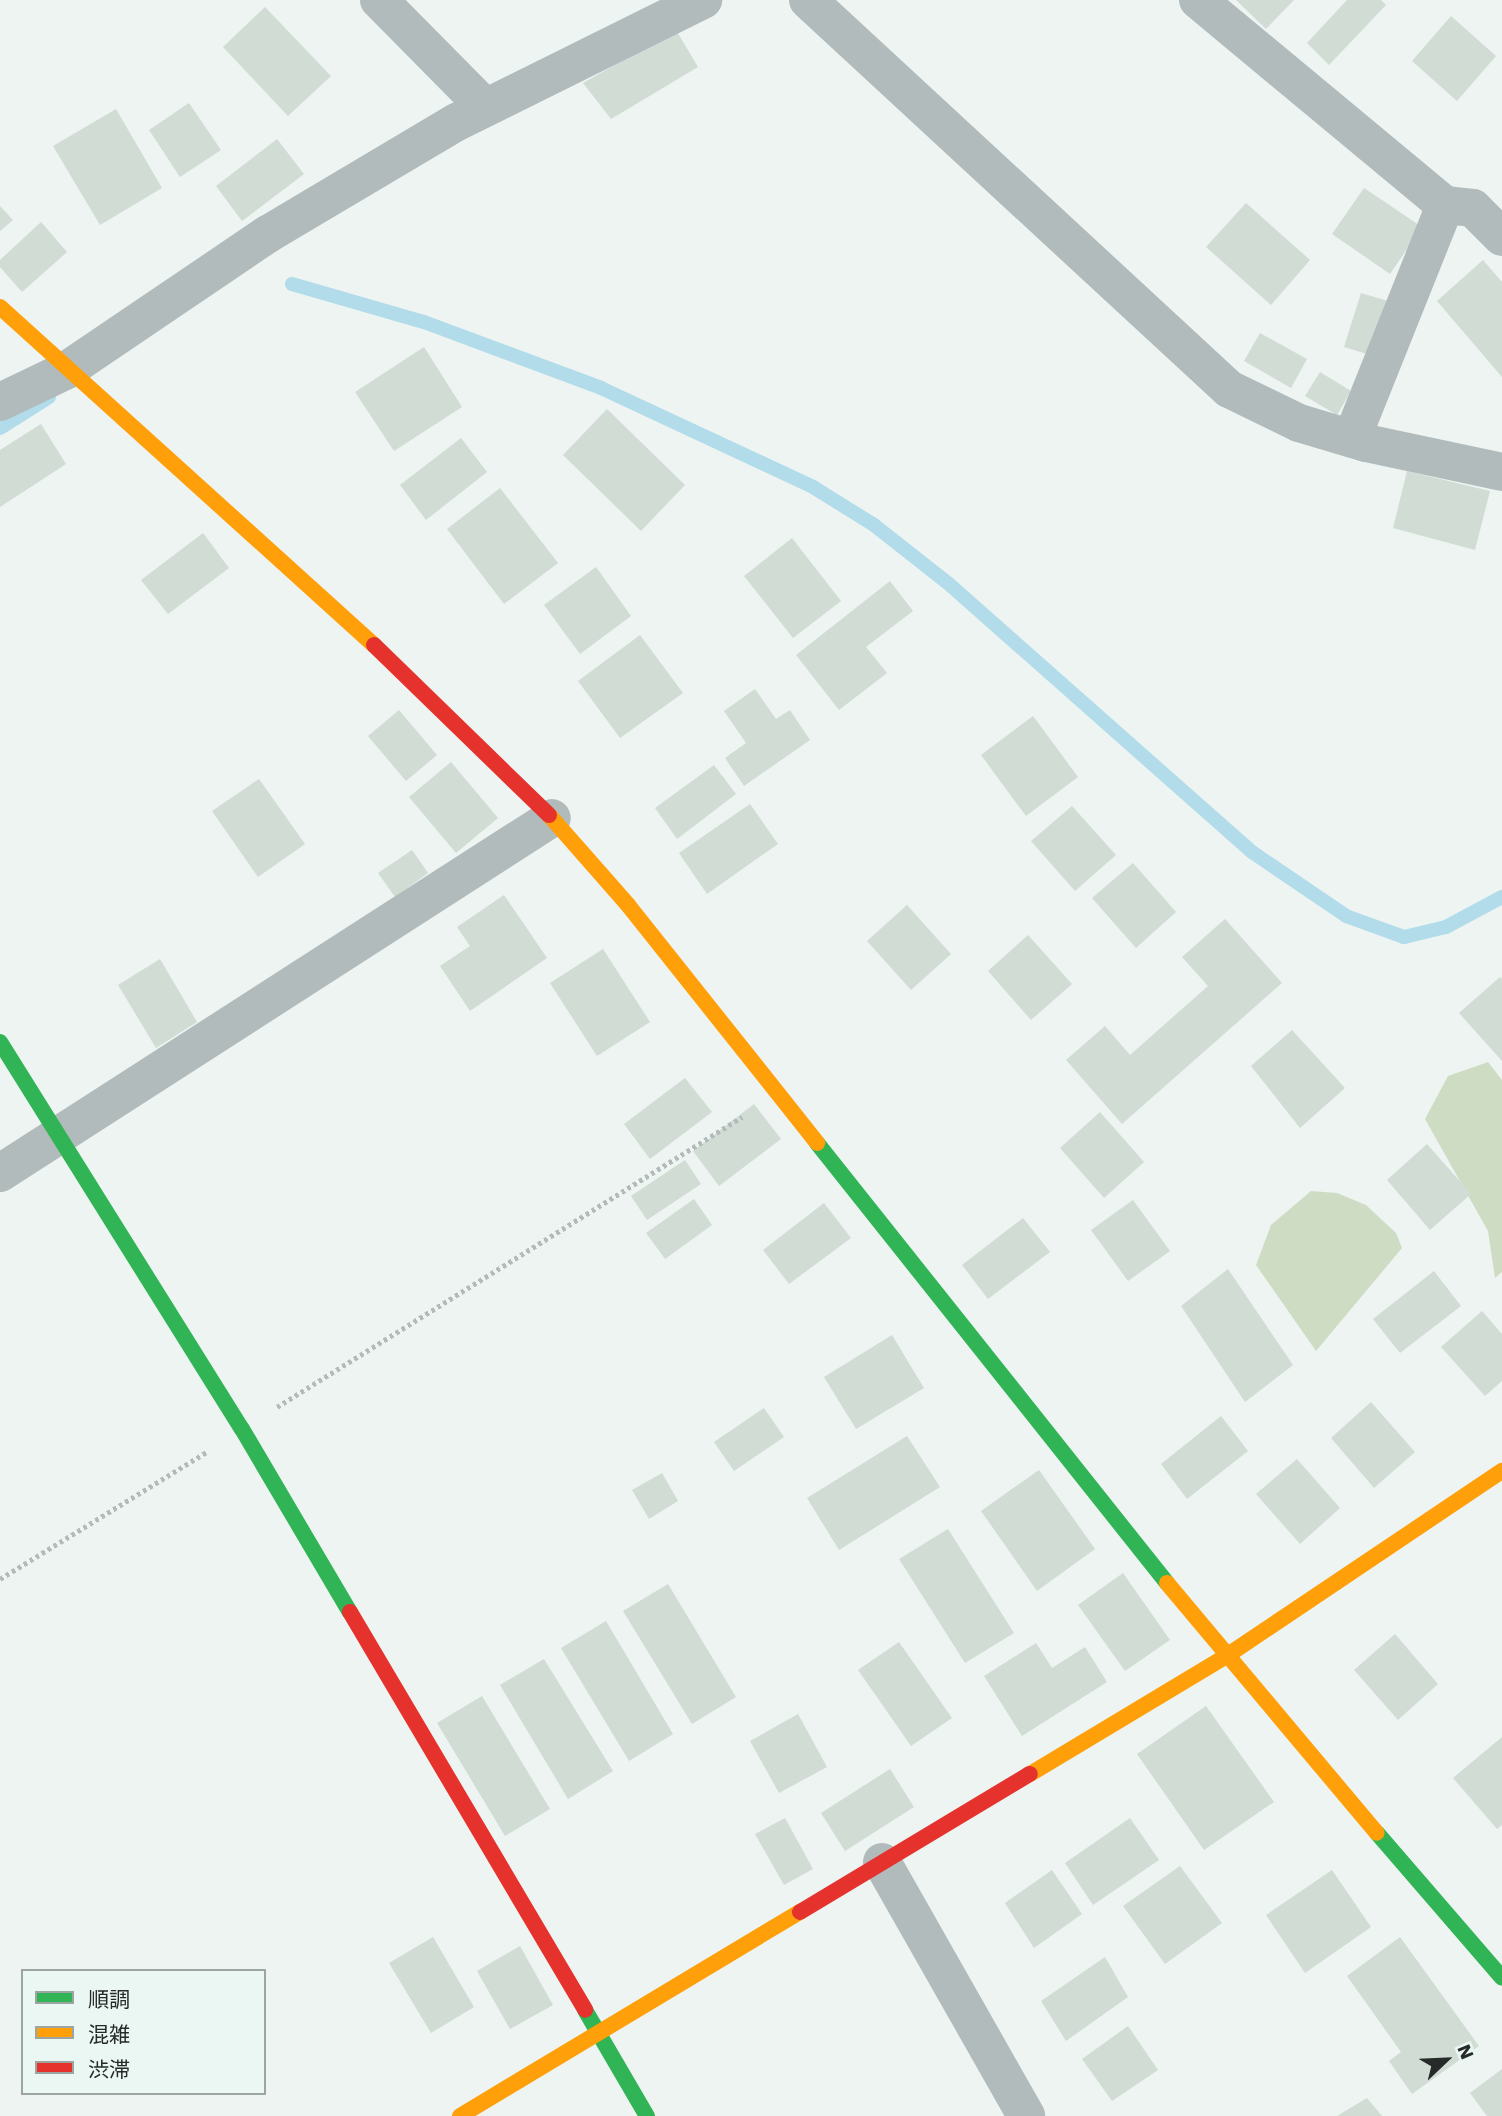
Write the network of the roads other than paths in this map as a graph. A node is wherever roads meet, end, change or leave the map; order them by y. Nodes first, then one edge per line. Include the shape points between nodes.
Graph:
1 (379, 0) edge
2 (703, 0) edge
3 (808, 0) edge
4 (1198, 0) edge
5 (485, 107) junction
6 (1445, 205) junction
7 (1502, 237) edge
8 (0, 307) edge
9 (67, 370) junction
10 (0, 402) edge
11 (1352, 439) junction
12 (1502, 472) edge
13 (552, 818) junction
14 (0, 1042) edge
15 (59, 1135) junction
16 (0, 1173) edge
17 (1502, 1471) edge
18 (1225, 1657) junction
19 (882, 1862) junction
20 (1502, 1978) edge
21 (600, 2034) junction
22 (460, 2116) edge
23 (647, 2116) edge
24 (1026, 2116) edge

1 - 5 street
2 - 5 street
3 - 11 street via 1229,388 1299,423
4 - 6 street
5 - 9 street via 268,234
6 - 7 street via 1473,208
6 - 11 street
8 - 9 street
9 - 10 street
9 - 13 street via 319,591
11 - 12 street
13 - 15 street
13 - 18 street via 779,1093
14 - 15 street
15 - 16 street
15 - 21 street via 242,1429
17 - 18 street
18 - 19 street
18 - 20 street
19 - 21 street
19 - 24 street
21 - 22 street
21 - 23 street

